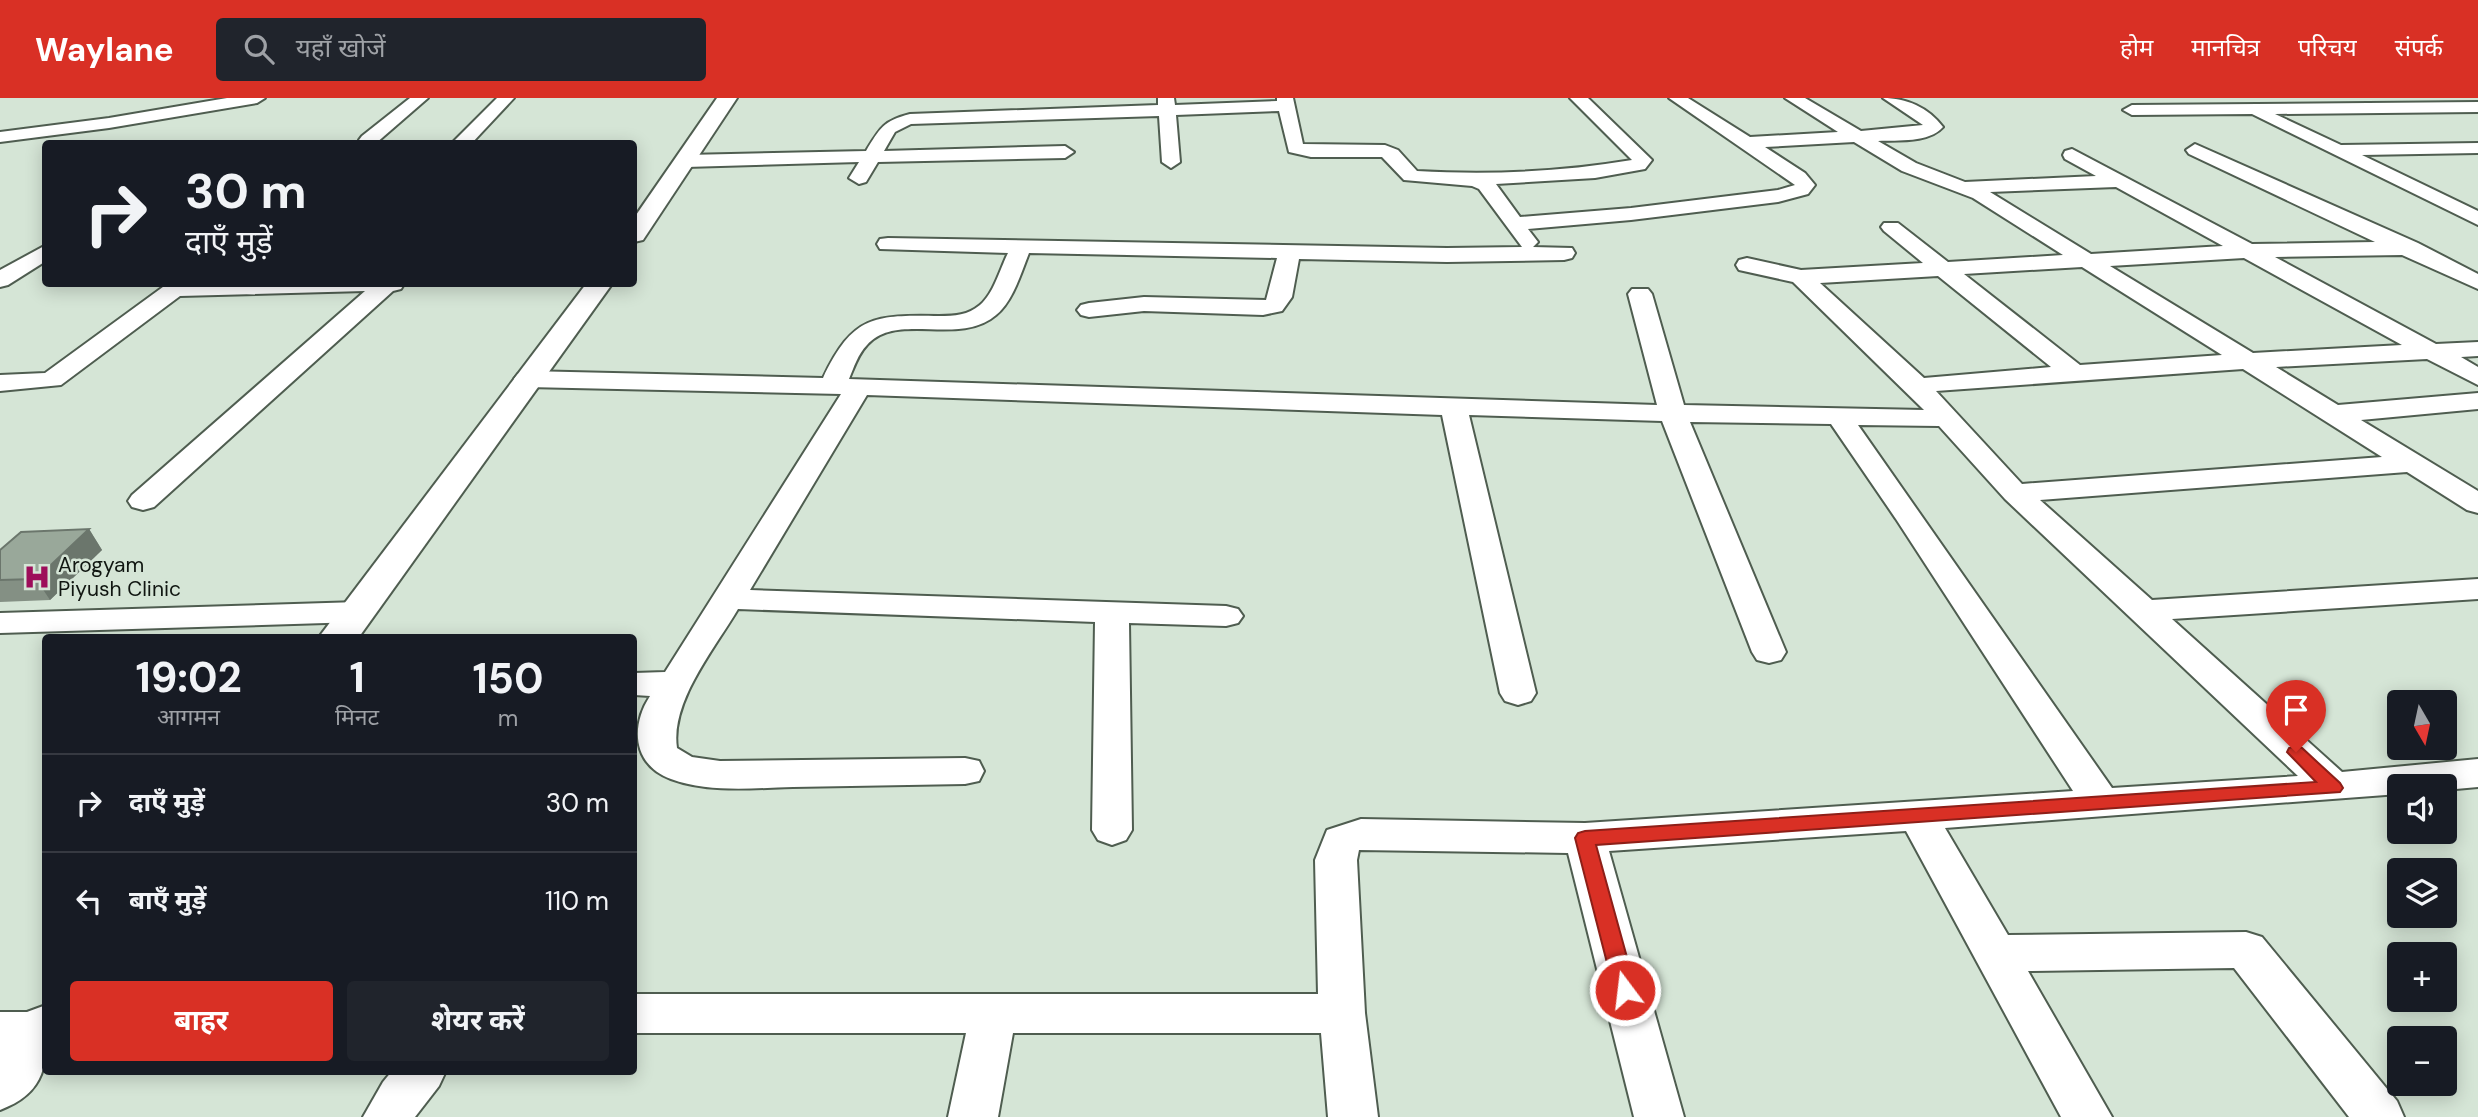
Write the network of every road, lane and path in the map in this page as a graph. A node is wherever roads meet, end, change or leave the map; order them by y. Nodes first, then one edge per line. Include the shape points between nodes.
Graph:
1 (257, 98) edge
2 (420, 98) edge
3 (506, 98) edge
4 (727, 98) edge
5 (1578, 98) edge
6 (1677, 98) edge
7 (1793, 98) edge
8 (1891, 98) edge
9 (2229, 98) edge
10 (210, 102) edge
11 (1286, 102) edge
12 (1166, 103) edge
13 (2478, 107) edge
14 (2132, 110) dead end
15 (2253, 110) junction
16 (1087, 112) junction
17 (0, 137) edge
18 (1857, 137) junction
19 (368, 140) dead end
20 (464, 140) edge
21 (1746, 143) junction
22 (2478, 149) edge
23 (2195, 150) dead end
24 (2339, 150) junction
25 (2072, 155) dead end
26 (873, 156) junction
27 (686, 161) junction
28 (1171, 162) dead end
29 (859, 178) dead end
30 (1476, 180) junction
31 (2119, 181) junction
32 (1967, 187) junction
33 (2478, 219) edge
34 (1515, 223) junction
35 (1891, 228) dead end
36 (637, 231) edge
37 (887, 244) dead end
38 (1022, 246) junction
39 (2410, 248) junction
40 (2249, 251) junction
41 (1289, 252) junction
42 (1533, 253) junction
43 (1564, 253) dead end
44 (42, 254) edge
45 (2087, 260) junction
46 (1747, 265) dead end
47 (1942, 267) junction
48 (42, 272) edge
49 (6, 277) edge
50 (1801, 277) junction
51 (2478, 282) edge
52 (177, 287) edge
53 (383, 287) edge
54 (597, 287) edge
55 (1640, 294) dead end
56 (1089, 310) dead end
57 (2478, 349) edge
58 (2434, 352) junction
59 (2248, 361) junction
60 (2075, 374) junction
61 (2478, 377) edge
62 (527, 379) junction
63 (0, 383) edge
64 (846, 386) junction
65 (1919, 387) junction
66 (2478, 401) edge
67 (1454, 407) junction
68 (1673, 414) junction
69 (2333, 414) junction
70 (1839, 417) junction
71 (1947, 418) junction
72 (2413, 463) junction
73 (2015, 493) junction
74 (144, 501) dead end
75 (2478, 504) edge
76 (2478, 589) edge
77 (726, 599) junction
78 (2143, 611) junction
79 (1112, 612) junction
80 (1226, 616) dead end
81 (0, 623) edge
82 (349, 624) edge
83 (1769, 652) dead end
84 (637, 684) edge
85 (674, 684) junction
86 (1518, 693) dead end
87 (965, 771) dead end
88 (2478, 773) edge
89 (2334, 788) junction
90 (2102, 803) junction
91 (1918, 816) junction
92 (1112, 830) dead end
93 (1585, 838) junction
94 (1995, 953) junction
95 (993, 1013) junction
96 (1342, 1013) junction
97 (637, 1014) edge
98 (29, 1030) edge
99 (419, 1075) edge
100 (0, 1085) edge
101 (388, 1117) edge
102 (973, 1117) edge
103 (1353, 1117) edge
104 (1660, 1117) edge
105 (2088, 1117) edge
106 (2379, 1117) edge

1 - 10 street
2 - 19 street
3 - 20 street
4 - 27 main road
5 - 30 street via 1643,160 1638,165
6 - 21 street
7 - 18 street
8 - 18 street via 1934,127 1919,133
9 - 15 street
10 - 17 street via 109,123
11 - 12 street
11 - 30 street via 1295,148 1385,151 1411,176
12 - 16 street
12 - 28 street
13 - 15 street
14 - 15 street
15 - 24 street
16 - 26 street via 900,121 888,129
16 - 26 street via 1063,158
18 - 21 street
18 - 32 street via 1909,167
21 - 34 street via 1805,186 1778,196
22 - 24 street
23 - 39 street
24 - 33 street
25 - 31 street
26 - 27 street
26 - 29 street
27 - 36 main road
30 - 34 street via 1486,184
31 - 32 street
31 - 40 street
32 - 45 street
34 - 42 street
35 - 47 street
37 - 38 street
38 - 41 street
38 - 64 street via 990,308 958,323 876,327 854,344
39 - 40 street
39 - 51 street
40 - 45 street
40 - 58 street
41 - 42 street
41 - 56 street via 1274,306 1144,304
42 - 43 street
44 - 49 street
45 - 47 street
45 - 59 street
46 - 50 street
47 - 50 street
47 - 60 street
48 - 49 street
50 - 65 street
52 - 63 street via 52,380
53 - 74 street
54 - 62 main road
55 - 68 street
57 - 58 street
58 - 59 street
58 - 61 street
59 - 60 street
59 - 69 street
60 - 65 street
62 - 64 street
62 - 82 main road
64 - 67 street
64 - 77 street
65 - 71 street
66 - 69 street
67 - 68 street
67 - 86 street
68 - 70 street
68 - 83 street
69 - 72 street
70 - 71 street
70 - 90 street
71 - 73 street
72 - 73 street
72 - 75 street
73 - 78 street
76 - 78 street
77 - 79 street
77 - 85 street
78 - 89 street
79 - 80 street
79 - 92 street
81 - 82 street
84 - 85 street
85 - 87 street via 656,732 659,754 682,769 720,775
88 - 89 street
89 - 90 street
90 - 91 street
91 - 93 street
91 - 94 street
93 - 96 street via 1390,832 1341,841 1336,860
93 - 104 street
94 - 105 street
94 - 106 street via 2246,950
95 - 96 street
95 - 97 street
95 - 102 street
96 - 103 street
98 - 100 main road
99 - 101 street

